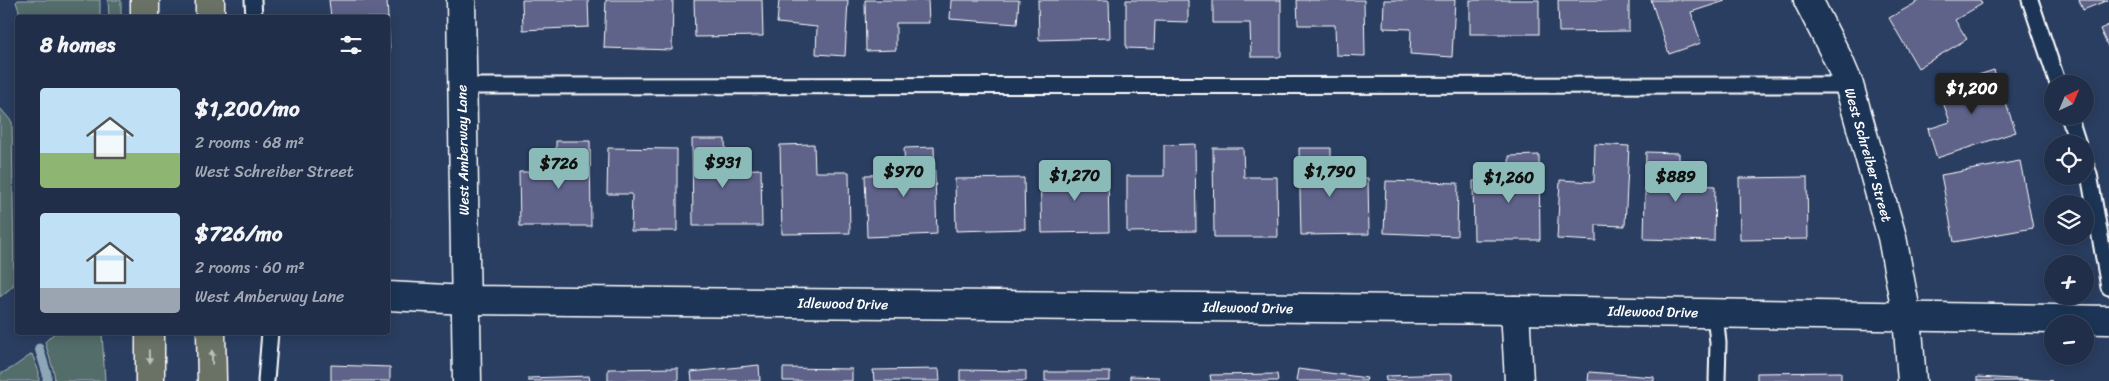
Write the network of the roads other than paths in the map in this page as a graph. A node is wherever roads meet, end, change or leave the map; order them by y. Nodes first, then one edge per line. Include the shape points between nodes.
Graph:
1 (144, 0) edge
2 (210, 0) edge
3 (254, 0) edge
4 (461, 0) edge
5 (1808, 0) edge
6 (2030, 0) edge
7 (145, 15) edge
8 (210, 15) edge
9 (254, 15) edge
10 (2055, 75) edge
11 (1849, 85) junction
12 (462, 86) junction
13 (2091, 185) edge
14 (2109, 287) edge
15 (390, 296) edge
16 (466, 300) junction
17 (1515, 310) junction
18 (1715, 313) junction
19 (1907, 317) junction
20 (2109, 320) edge
21 (150, 335) edge
22 (211, 335) edge
23 (270, 335) edge
24 (150, 381) edge
25 (212, 381) edge
26 (266, 381) edge
27 (467, 381) edge
28 (1519, 381) edge
29 (1717, 381) edge
30 (1912, 381) edge

1 - 7 main road
2 - 8 main road
3 - 9 lane
4 - 12 street, West Amberway Lane
5 - 11 street, West Schreiber Street
6 - 10 lane
11 - 12 lane
11 - 19 street, West Schreiber Street via 1892,237
12 - 16 street, West Amberway Lane
13 - 14 lane
15 - 16 street, Idlewood Drive
16 - 17 street, Idlewood Drive
16 - 27 street, West Amberway Lane
17 - 18 street, Idlewood Drive
17 - 28 street
18 - 19 street, Idlewood Drive
18 - 29 lane
19 - 20 street, Idlewood Drive
19 - 30 street, West Schreiber Street
21 -> 24 main road
25 -> 22 main road
23 - 26 lane

